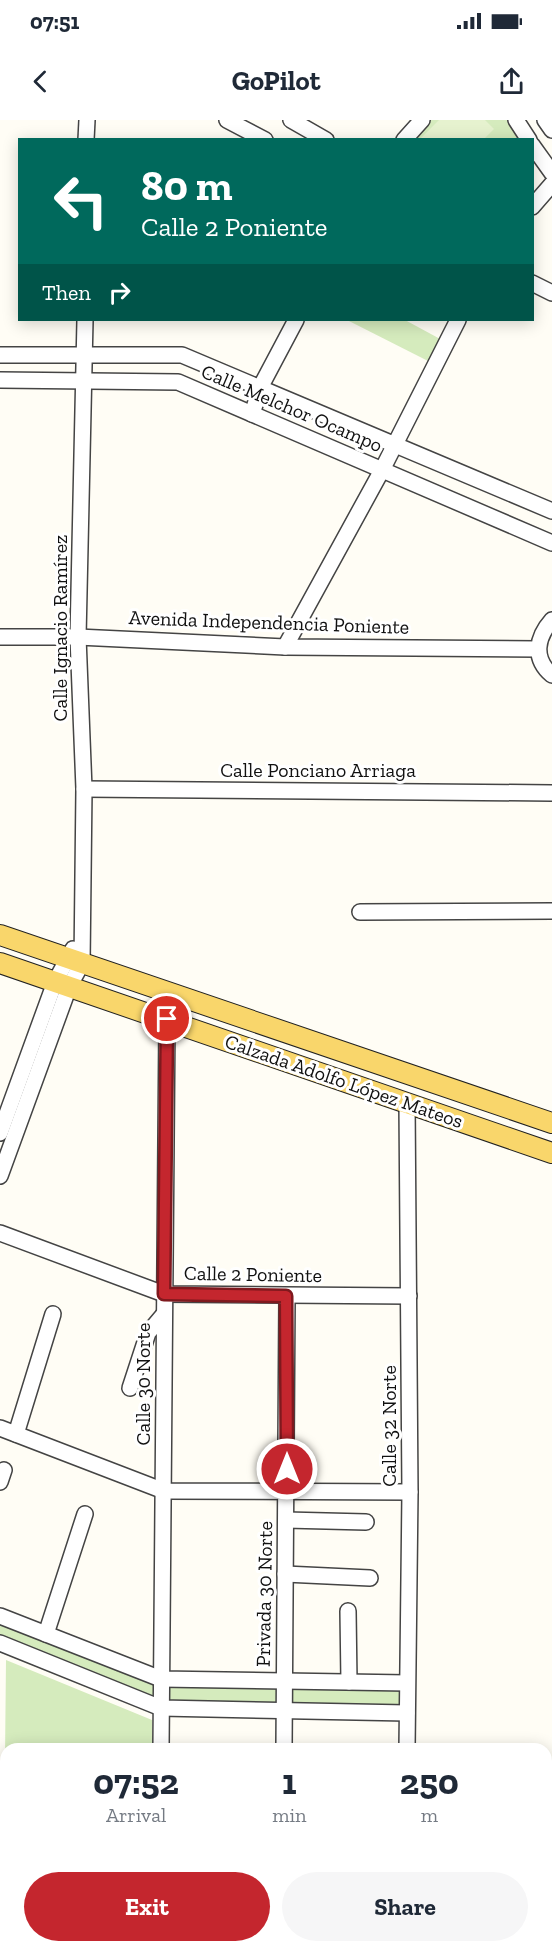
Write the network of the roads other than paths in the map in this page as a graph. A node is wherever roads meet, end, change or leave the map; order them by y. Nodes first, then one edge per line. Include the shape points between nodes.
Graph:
1 (87, 120) edge
2 (227, 120) edge
3 (291, 120) edge
4 (422, 120) edge
5 (516, 120) edge
6 (545, 120) edge
7 (552, 130) edge
8 (86, 138) edge
9 (261, 138) edge
10 (322, 138) edge
11 (406, 138) edge
12 (528, 138) edge
13 (534, 148) edge
14 (552, 173) edge
15 (552, 184) edge
16 (534, 205) edge
17 (534, 284) edge
18 (552, 293) edge
19 (85, 321) edge
20 (295, 321) edge
21 (457, 321) edge
22 (0, 355) edge
23 (85, 355) junction
24 (0, 380) edge
25 (85, 380) junction
26 (261, 386) junction
27 (252, 414) junction
28 (395, 444) junction
29 (382, 470) junction
30 (552, 511) edge
31 (552, 543) edge
32 (552, 620) edge
33 (0, 637) edge
34 (78, 637) junction
35 (285, 647) junction
36 (537, 649) junction
37 (552, 675) edge
38 (84, 789) junction
39 (552, 794) edge
40 (552, 911) edge
41 (360, 912) dead end
42 (0, 935) edge
43 (74, 960) junction
44 (0, 963) edge
45 (62, 985) junction
46 (167, 1019) junction
47 (13, 1097) edge
48 (407, 1103) junction
49 (552, 1123) edge
50 (0, 1133) edge
51 (552, 1153) edge
52 (0, 1176) edge
53 (0, 1233) edge
54 (164, 1294) junction
55 (286, 1296) junction
56 (409, 1296) junction
57 (52, 1314) dead end
58 (164, 1314) junction
59 (130, 1388) dead end
60 (0, 1428) edge
61 (16, 1434) junction
62 (164, 1491) junction
63 (287, 1491) junction
64 (410, 1492) junction
65 (85, 1514) dead end
66 (286, 1520) junction
67 (366, 1522) dead end
68 (285, 1574) junction
69 (370, 1578) dead end
70 (348, 1611) dead end
71 (0, 1616) edge
72 (46, 1634) junction
73 (0, 1643) edge
74 (161, 1679) junction
75 (284, 1682) junction
76 (349, 1682) junction
77 (407, 1683) junction
78 (161, 1708) junction
79 (285, 1710) junction
80 (407, 1713) junction
81 (161, 1743) edge
82 (284, 1743) edge
83 (407, 1743) edge

1 - 8 street
2 - 9 street
3 - 10 street
4 - 11 street
5 - 12 street
6 - 7 street
13 - 14 street
15 - 16 street
17 - 18 street
19 - 23 street, Calle Ignacio Ramírez
20 - 26 street
21 - 28 street
22 - 23 street, Calle Melchor Ocampo
23 - 25 street, Calle Ignacio Ramírez
23 - 26 street, Calle Melchor Ocampo via 182,355
24 - 25 street, Calle Melchor Ocampo
25 - 27 street, Calle Melchor Ocampo via 178,382
25 - 34 street, Calle Ignacio Ramírez
26 - 27 street
26 - 28 street, Calle Melchor Ocampo
27 - 29 street, Calle Melchor Ocampo
28 - 29 street
28 - 30 street, Calle Melchor Ocampo
29 - 31 street, Calle Melchor Ocampo
29 - 35 street
32 - 36 street via 541,633
33 - 34 street, Avenida Independencia Poniente
34 - 35 street, Avenida Independencia Poniente
34 - 38 street, Calle Ignacio Ramírez
35 - 36 street, Avenida Independencia Poniente
36 - 37 street via 543,668
38 - 39 street, Calle Ponciano Arriaga
38 - 43 street, Calle Ignacio Ramírez via 82,937
40 - 41 street
42 - 43 main road, Calzada Adolfo López Mateos
43 - 45 street
43 - 49 main road, Calzada Adolfo López Mateos
44 - 45 main road, Calzada Adolfo López Mateos
45 - 46 main road, Calzada Adolfo López Mateos
45 - 47 street
46 - 48 main road, Calzada Adolfo López Mateos
46 - 54 street, Calle 30 Norte
47 - 50 street
47 - 52 street
48 - 51 main road, Calzada Adolfo López Mateos
48 - 56 street, Calle 32 Norte
53 - 54 street, Calle 2 Poniente
54 - 55 street, Calle 2 Poniente
54 - 58 street, Calle 30 Norte
55 - 56 street, Calle 2 Poniente
55 - 63 street, Privada 30 Norte
56 - 64 street, Calle 32 Norte
57 - 61 street
58 - 59 street via 148,1332
58 - 62 street, Calle 30 Norte
60 - 61 street
61 - 62 street
62 - 63 street
62 - 74 street, Calle 30 Norte
63 - 64 street
63 - 66 street, Privada 30 Norte
64 - 77 street, Calle 32 Norte
65 - 72 street
66 - 67 street
66 - 68 street, Privada 30 Norte
68 - 69 street
68 - 75 street, Privada 30 Norte
70 - 76 street
71 - 72 street
72 - 74 street
73 - 78 street
74 - 75 street
74 - 78 street, Calle 30 Norte
75 - 76 street
75 - 79 street, Privada 30 Norte
76 - 77 street
77 - 80 street, Calle 32 Norte
78 - 79 street
78 - 81 street, Calle 30 Norte
79 - 80 street
79 - 82 street, Privada 30 Norte
80 - 83 street, Calle 32 Norte

